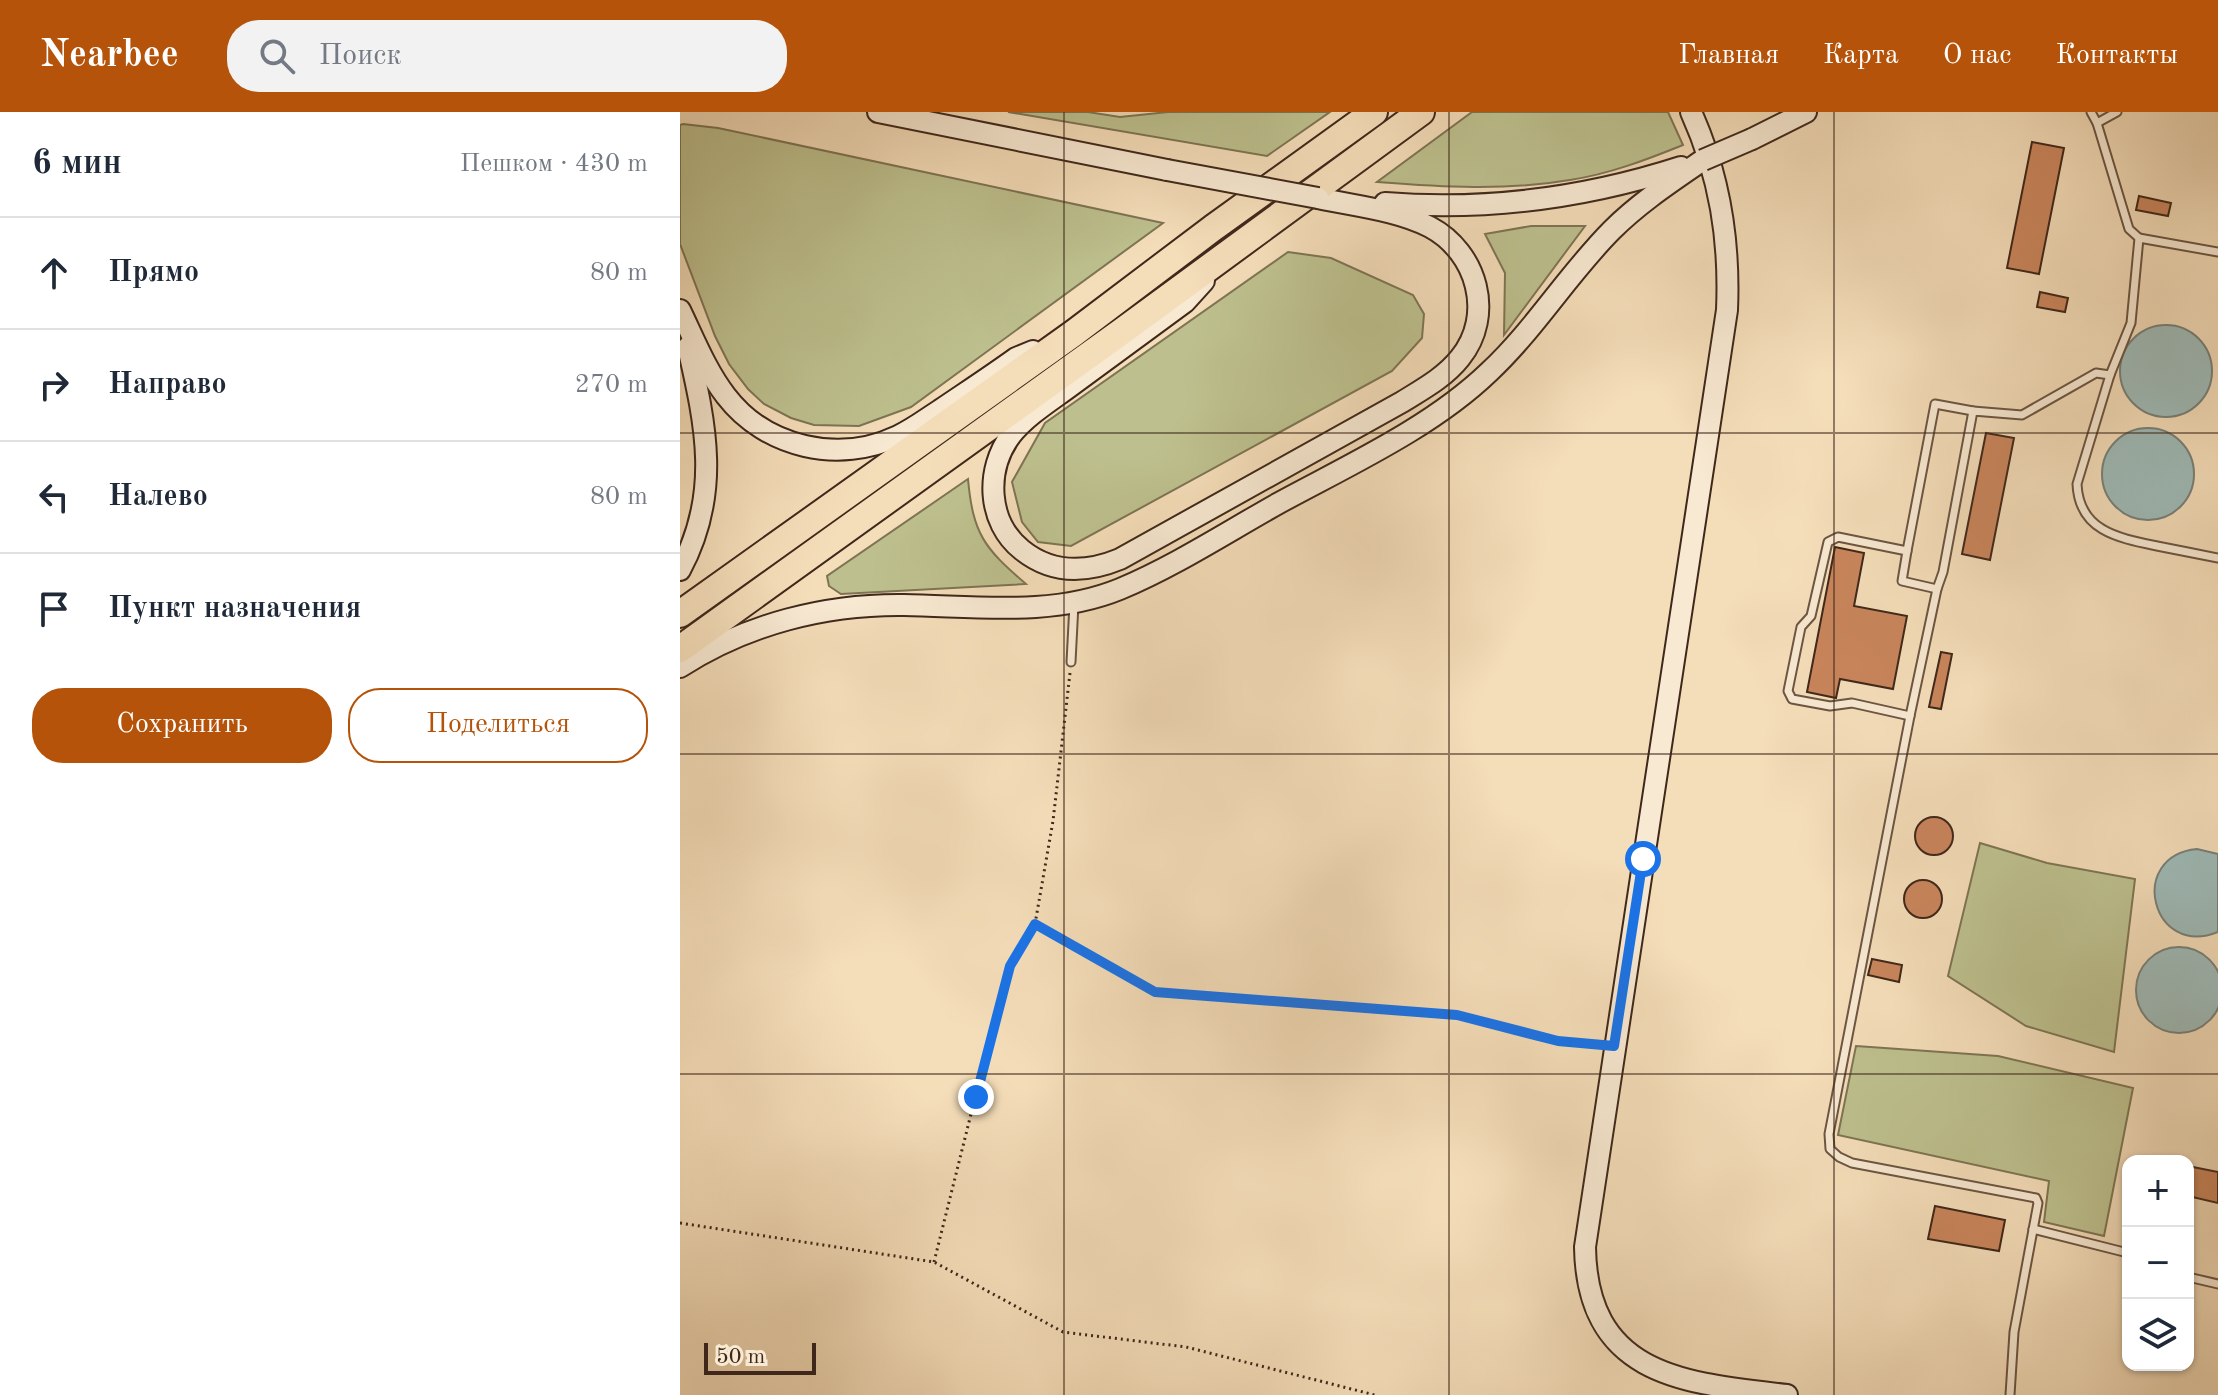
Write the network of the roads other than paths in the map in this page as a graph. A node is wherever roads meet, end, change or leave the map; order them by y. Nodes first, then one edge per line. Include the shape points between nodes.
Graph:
1 (878, 112) edge
2 (1374, 112) edge
3 (1691, 112) edge
4 (1806, 112) edge
5 (2091, 112) edge
6 (2117, 112) edge
7 (1421, 113) edge
8 (2097, 123) junction
9 (1649, 186) junction
10 (1380, 207) junction
11 (2139, 238) junction
12 (1234, 249) junction
13 (2218, 252) edge
14 (680, 311) edge
15 (1074, 333) junction
16 (2110, 375) junction
17 (1973, 411) junction
18 (1907, 551) junction
19 (2218, 558) edge
20 (680, 570) edge
21 (1937, 589) junction
22 (1074, 604) junction
23 (680, 614) edge
24 (680, 649) edge
25 (1071, 662) road end
26 (680, 667) edge
27 (1910, 716) junction
28 (2033, 1229) junction
29 (2122, 1251) edge
30 (2194, 1278) edge
31 (2218, 1284) edge
32 (1787, 1395) edge
33 (2010, 1395) edge

1 - 10 main road, bridge
2 - 15 highway
3 - 32 main road via 1721,199 1727,310 1585,1247 1588,1290 1605,1326 1631,1354 1665,1374 1704,1385
4 - 9 main road, bridge
5 - 8 lane
6 - 8 lane
7 - 12 highway
8 - 11 lane via 2129,229
9 - 10 main road via 1509,203
9 - 22 main road via 1511,350 1445,408 1141,580
10 - 12 main road via 1429,227 1454,245 1469,265 1479,310 1468,347 1455,364 1368,423 1120,559 1090,569 1062,569 1021,549 998,519 993,496 999,456 1012,434 1185,302
11 - 13 lane
11 - 16 lane via 2131,323
12 - 24 highway
14 - 15 main road via 716,381 745,417 785,441 832,450 898,436 1016,358
14 - 20 main road via 700,401 707,464 699,524
15 - 23 highway
16 - 17 lane via 2096,373 2022,415
16 - 19 lane via 2077,484 2078,500 2094,524 2117,538
17 - 18 lane via 1935,404
17 - 21 lane
18 - 21 lane via 1902,581
18 - 27 lane via 1838,537 1828,542 1811,616 1801,627 1788,691 1792,699 1830,706 1852,703
21 - 27 lane
22 - 25 lane
22 - 26 main road via 901,605 823,612 755,629
27 - 28 lane via 1830,1149 1852,1163 2036,1198
28 - 29 lane
28 - 33 lane via 2014,1332
30 - 31 lane

